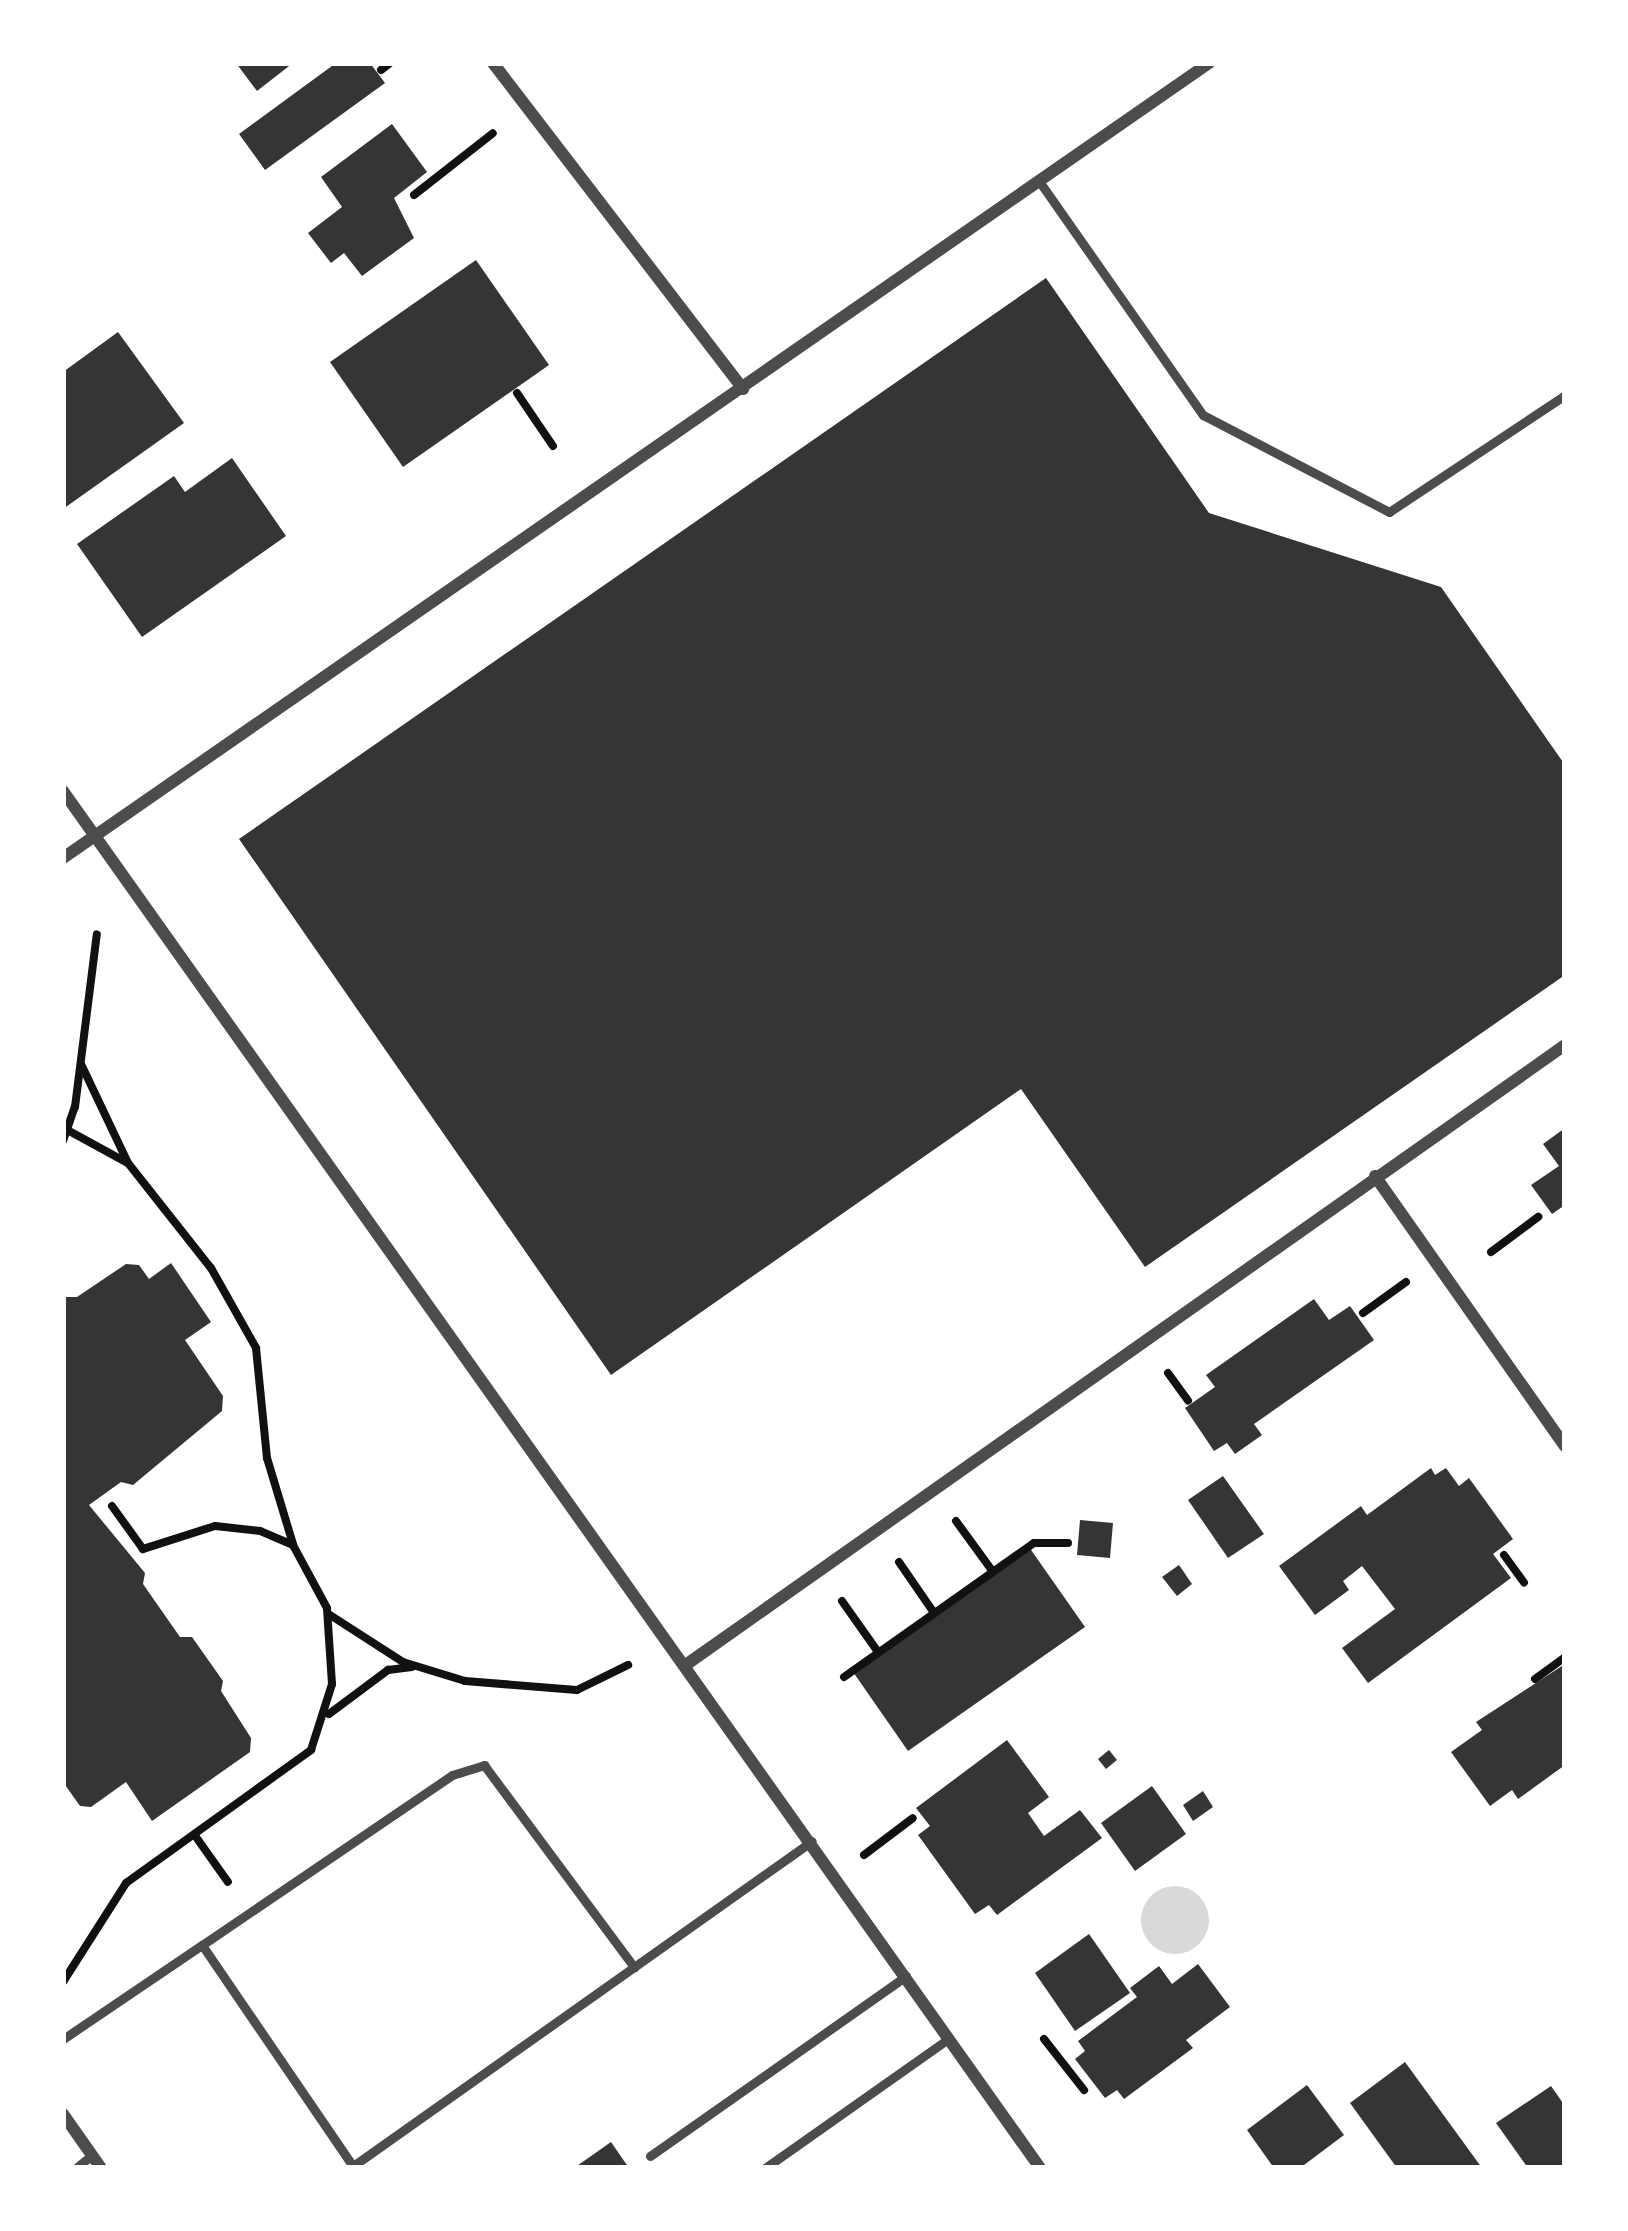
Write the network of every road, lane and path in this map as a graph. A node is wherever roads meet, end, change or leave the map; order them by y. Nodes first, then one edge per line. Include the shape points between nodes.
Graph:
1 (390, 63) edge
2 (493, 63) edge
3 (1209, 63) edge
4 (381, 70) dead end
5 (494, 134) dead end
6 (1039, 181) junction
7 (414, 195) dead end
8 (742, 389) junction
9 (517, 393) dead end
10 (1565, 395) edge
11 (554, 446) dead end
12 (63, 790) edge
13 (96, 836) junction
14 (63, 858) edge
15 (97, 934) dead end
16 (1565, 1045) edge
17 (81, 1064) junction
18 (70, 1132) junction
19 (63, 1141) edge
20 (128, 1163) junction
21 (1375, 1175) junction
22 (1538, 1217) dead end
23 (1491, 1252) dead end
24 (1406, 1282) dead end
25 (1363, 1313) dead end
26 (1168, 1372) dead end
27 (1188, 1401) dead end
28 (1565, 1446) edge
29 (112, 1506) dead end
30 (956, 1521) dead end
31 (1068, 1543) dead end
32 (293, 1545) junction
33 (1504, 1555) dead end
34 (898, 1562) dead end
35 (993, 1572) junction
36 (1524, 1583) dead end
37 (842, 1601) dead end
38 (934, 1613) junction
39 (329, 1615) junction
40 (878, 1652) junction
41 (1565, 1657) edge
42 (687, 1664) junction
43 (628, 1665) dead end
44 (414, 1666) junction
45 (844, 1677) dead end
46 (1535, 1678) dead end
47 (327, 1716) junction
48 (913, 1818) dead end
49 (196, 1837) junction
50 (812, 1841) junction
51 (864, 1855) dead end
52 (249, 1913) junction
53 (202, 1945) junction
54 (634, 1967) junction
55 (906, 1976) junction
56 (63, 1982) edge
57 (949, 2038) junction
58 (63, 2039) edge
59 (1045, 2039) dead end
60 (1084, 2090) dead end
61 (63, 2114) edge
62 (92, 2155) junction
63 (650, 2156) dead end
64 (76, 2168) edge
65 (101, 2168) edge
66 (766, 2168) edge
67 (1040, 2168) edge

1 - 4 path
2 - 8 street
3 - 6 street
5 - 7 path
6 - 8 street
6 - 10 lane via 1203,415 1388,512
8 - 13 street
9 - 11 path
12 - 13 street
13 - 14 street
13 - 42 street
15 - 17 path
16 - 21 street
17 - 18 path
17 - 20 path
18 - 19 path
18 - 20 path
20 - 32 path via 211,1268 256,1348 267,1458
21 - 28 street
21 - 42 street
22 - 23 path
24 - 25 path
26 - 27 path
29 - 32 path via 142,1550 215,1526
30 - 35 path
31 - 35 path via 1034,1543
32 - 39 path
33 - 36 path
34 - 38 path
35 - 38 path
37 - 40 path
38 - 40 path
39 - 44 path
39 - 47 path
40 - 45 path
41 - 46 path
42 - 50 street
43 - 44 path via 577,1690 547,1692
44 - 47 path via 388,1670
47 - 49 path via 288,1774
48 - 51 path
49 - 52 path
49 - 56 path via 126,1883
50 - 54 lane
50 - 55 street
52 - 53 lane
52 - 54 lane via 452,1775 484,1766
53 - 54 lane via 353,2166
53 - 58 lane
55 - 57 street
55 - 63 lane
57 - 66 lane
57 - 67 street
59 - 60 path
61 - 62 street
62 - 64 lane
62 - 65 street

